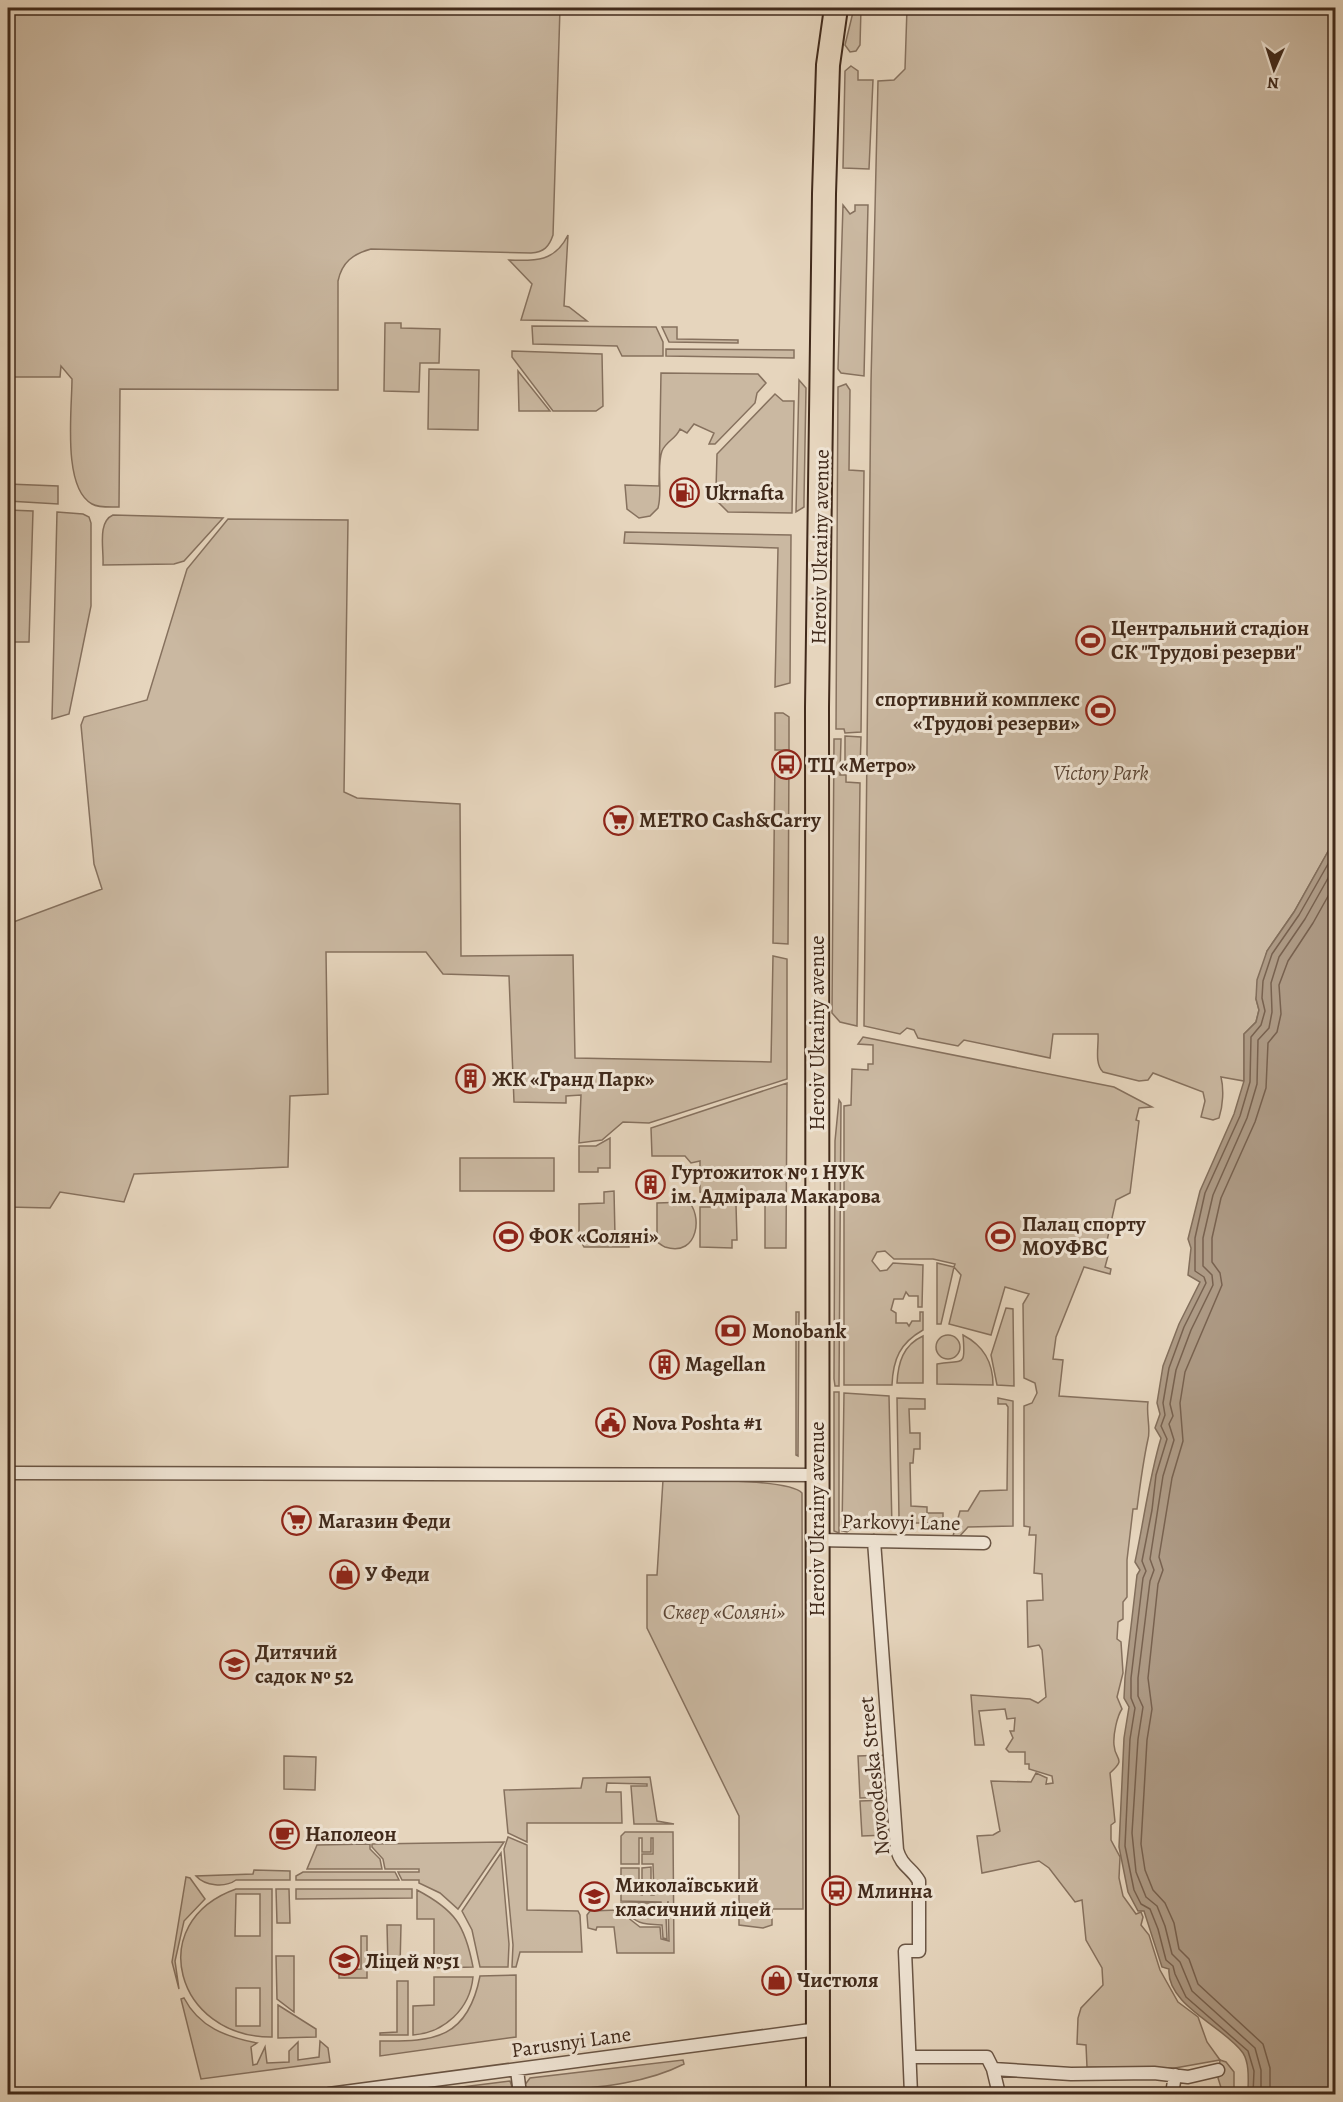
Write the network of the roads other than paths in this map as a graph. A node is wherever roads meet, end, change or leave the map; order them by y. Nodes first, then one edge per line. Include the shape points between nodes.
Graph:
1 (836, 8) edge
2 (8, 1473) edge
3 (817, 1475) junction
4 (817, 1540) junction
5 (874, 1541) junction
6 (984, 1543) dead end
7 (818, 2029) junction
8 (910, 2058) junction
9 (993, 2068) junction
10 (517, 2070) junction
11 (1218, 2070) dead end
12 (1175, 2075) junction
13 (329, 2094) edge
14 (520, 2094) edge
15 (818, 2094) edge
16 (911, 2094) edge
17 (999, 2094) edge
18 (1172, 2094) edge

1 - 3 highway, Heroiv Ukrainy avenue via 828,65 824,187 818,708
2 - 3 street
3 - 4 highway, Heroiv Ukrainy avenue
4 - 5 street, Parkovyi Lane
4 - 7 highway, Heroiv Ukrainy avenue
5 - 6 street, Parkovyi Lane
5 - 8 street, Novoodeska Street via 897,1850 901,1863 919,1881 919,1951 905,1951
7 - 10 street, Parusnyi Lane
7 - 15 highway, Heroiv Ukrainy avenue
8 - 9 street via 982,2056
8 - 16 street, Novoodeska Street
9 - 12 street
9 - 17 street
10 - 13 street, Parusnyi Lane
10 - 14 street
11 - 12 street via 1205,2075
12 - 18 street

